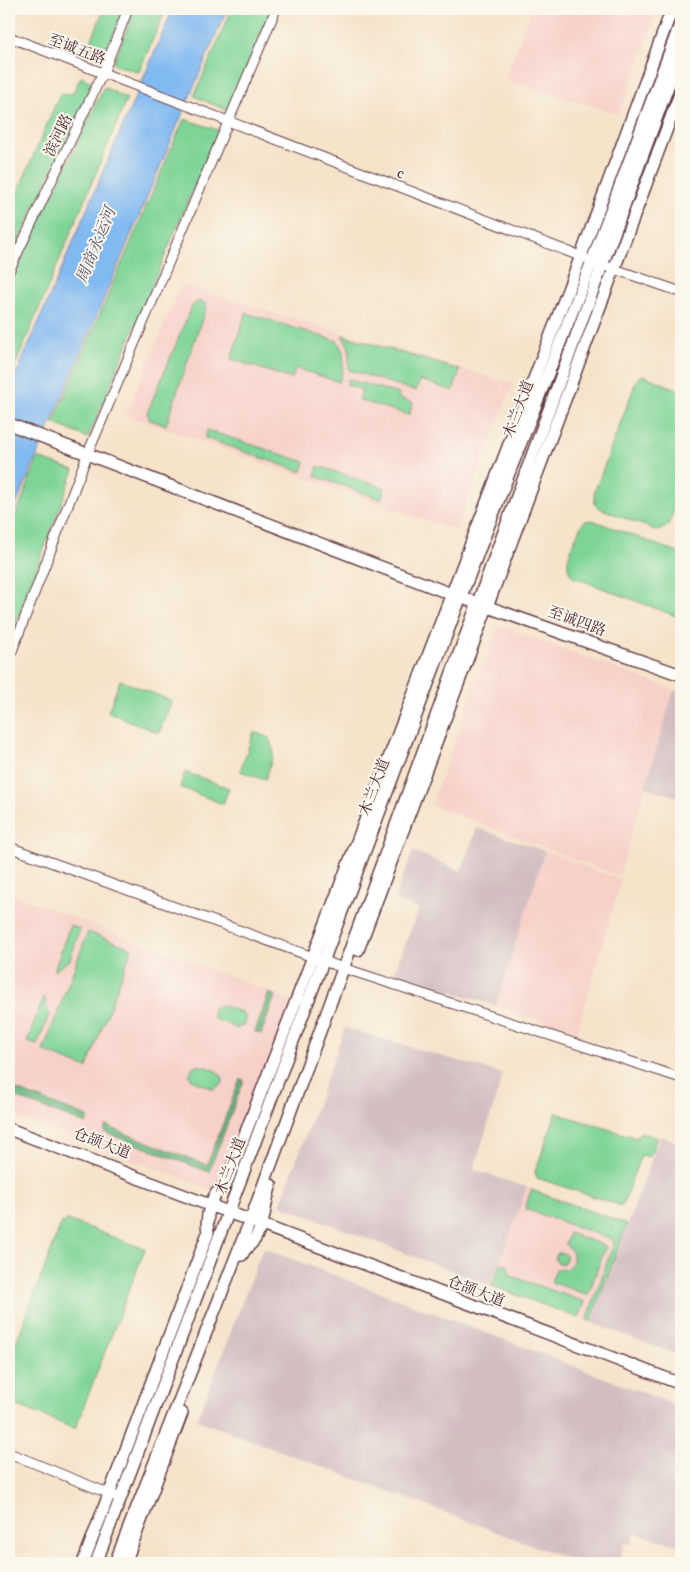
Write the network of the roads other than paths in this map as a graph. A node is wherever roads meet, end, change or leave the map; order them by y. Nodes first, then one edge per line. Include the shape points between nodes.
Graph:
1 (128, 9) edge
2 (276, 9) edge
3 (672, 9) edge
4 (681, 22) edge
5 (9, 37) edge
6 (681, 51) edge
7 (103, 74) junction
8 (681, 91) edge
9 (189, 107) joint
10 (228, 122) junction
11 (580, 256) junction
12 (597, 263) junction
13 (615, 269) junction
14 (9, 270) edge
15 (681, 292) edge
16 (9, 424) edge
17 (88, 453) junction
18 (456, 595) junction
19 (478, 601) junction
20 (489, 606) junction
21 (9, 659) edge
22 (681, 675) edge
23 (9, 847) edge
24 (312, 956) junction
25 (325, 960) junction
26 (347, 969) junction
27 (681, 1078) edge
28 (9, 1124) edge
29 (9, 1129) edge
30 (212, 1204) junction
31 (229, 1211) junction
32 (256, 1221) junction
33 (681, 1377) edge
34 (681, 1384) edge
35 (9, 1453) edge
36 (109, 1493) junction
37 (121, 1498) junction
38 (83, 1563) edge
39 (96, 1563) edge
40 (115, 1563) edge
41 (125, 1563) edge

1 - 7 street, 滨河路
2 - 10 street
3 - 11 main road
4 - 12 main road, 木兰大道
5 - 7 street, 至诚五路
6 - 12 main road, 木兰大道
7 - 9 street, 至诚五路
7 - 14 street, 滨河路
8 - 13 main road
9 - 10 street, c
10 - 11 street, c
10 - 17 street
11 - 12 street, c
11 - 18 main road
12 - 13 street, c
12 - 18 main road, 木兰大道
12 - 19 main road, 木兰大道
13 - 15 street, c
13 - 20 main road
16 - 17 main road, 至诚四路
17 - 18 main road, 至诚四路
17 - 21 street
18 - 19 main road, 至诚四路
18 - 24 main road
18 - 25 main road, 木兰大道
19 - 20 main road, 至诚四路
19 - 26 main road, 木兰大道
20 - 22 main road, 至诚四路
20 - 26 main road
23 - 24 street
24 - 25 street
24 - 30 main road via 226,1184 217,1190
25 - 26 street
25 - 31 main road, 木兰大道
26 - 27 street
26 - 32 main road, 木兰大道
28 - 30 main road, 仓颉大道
29 - 30 main road, 仓颉大道
30 - 31 main road
30 - 36 main road via 205,1220 208,1233
31 - 32 main road
31 - 37 main road, 木兰大道
32 - 33 main road, 仓颉大道
32 - 34 main road, 仓颉大道
32 - 40 main road, 木兰大道
32 - 41 main road via 255,1239 246,1246
35 - 36 street
36 - 37 street
36 - 38 main road
37 - 39 main road, 木兰大道

